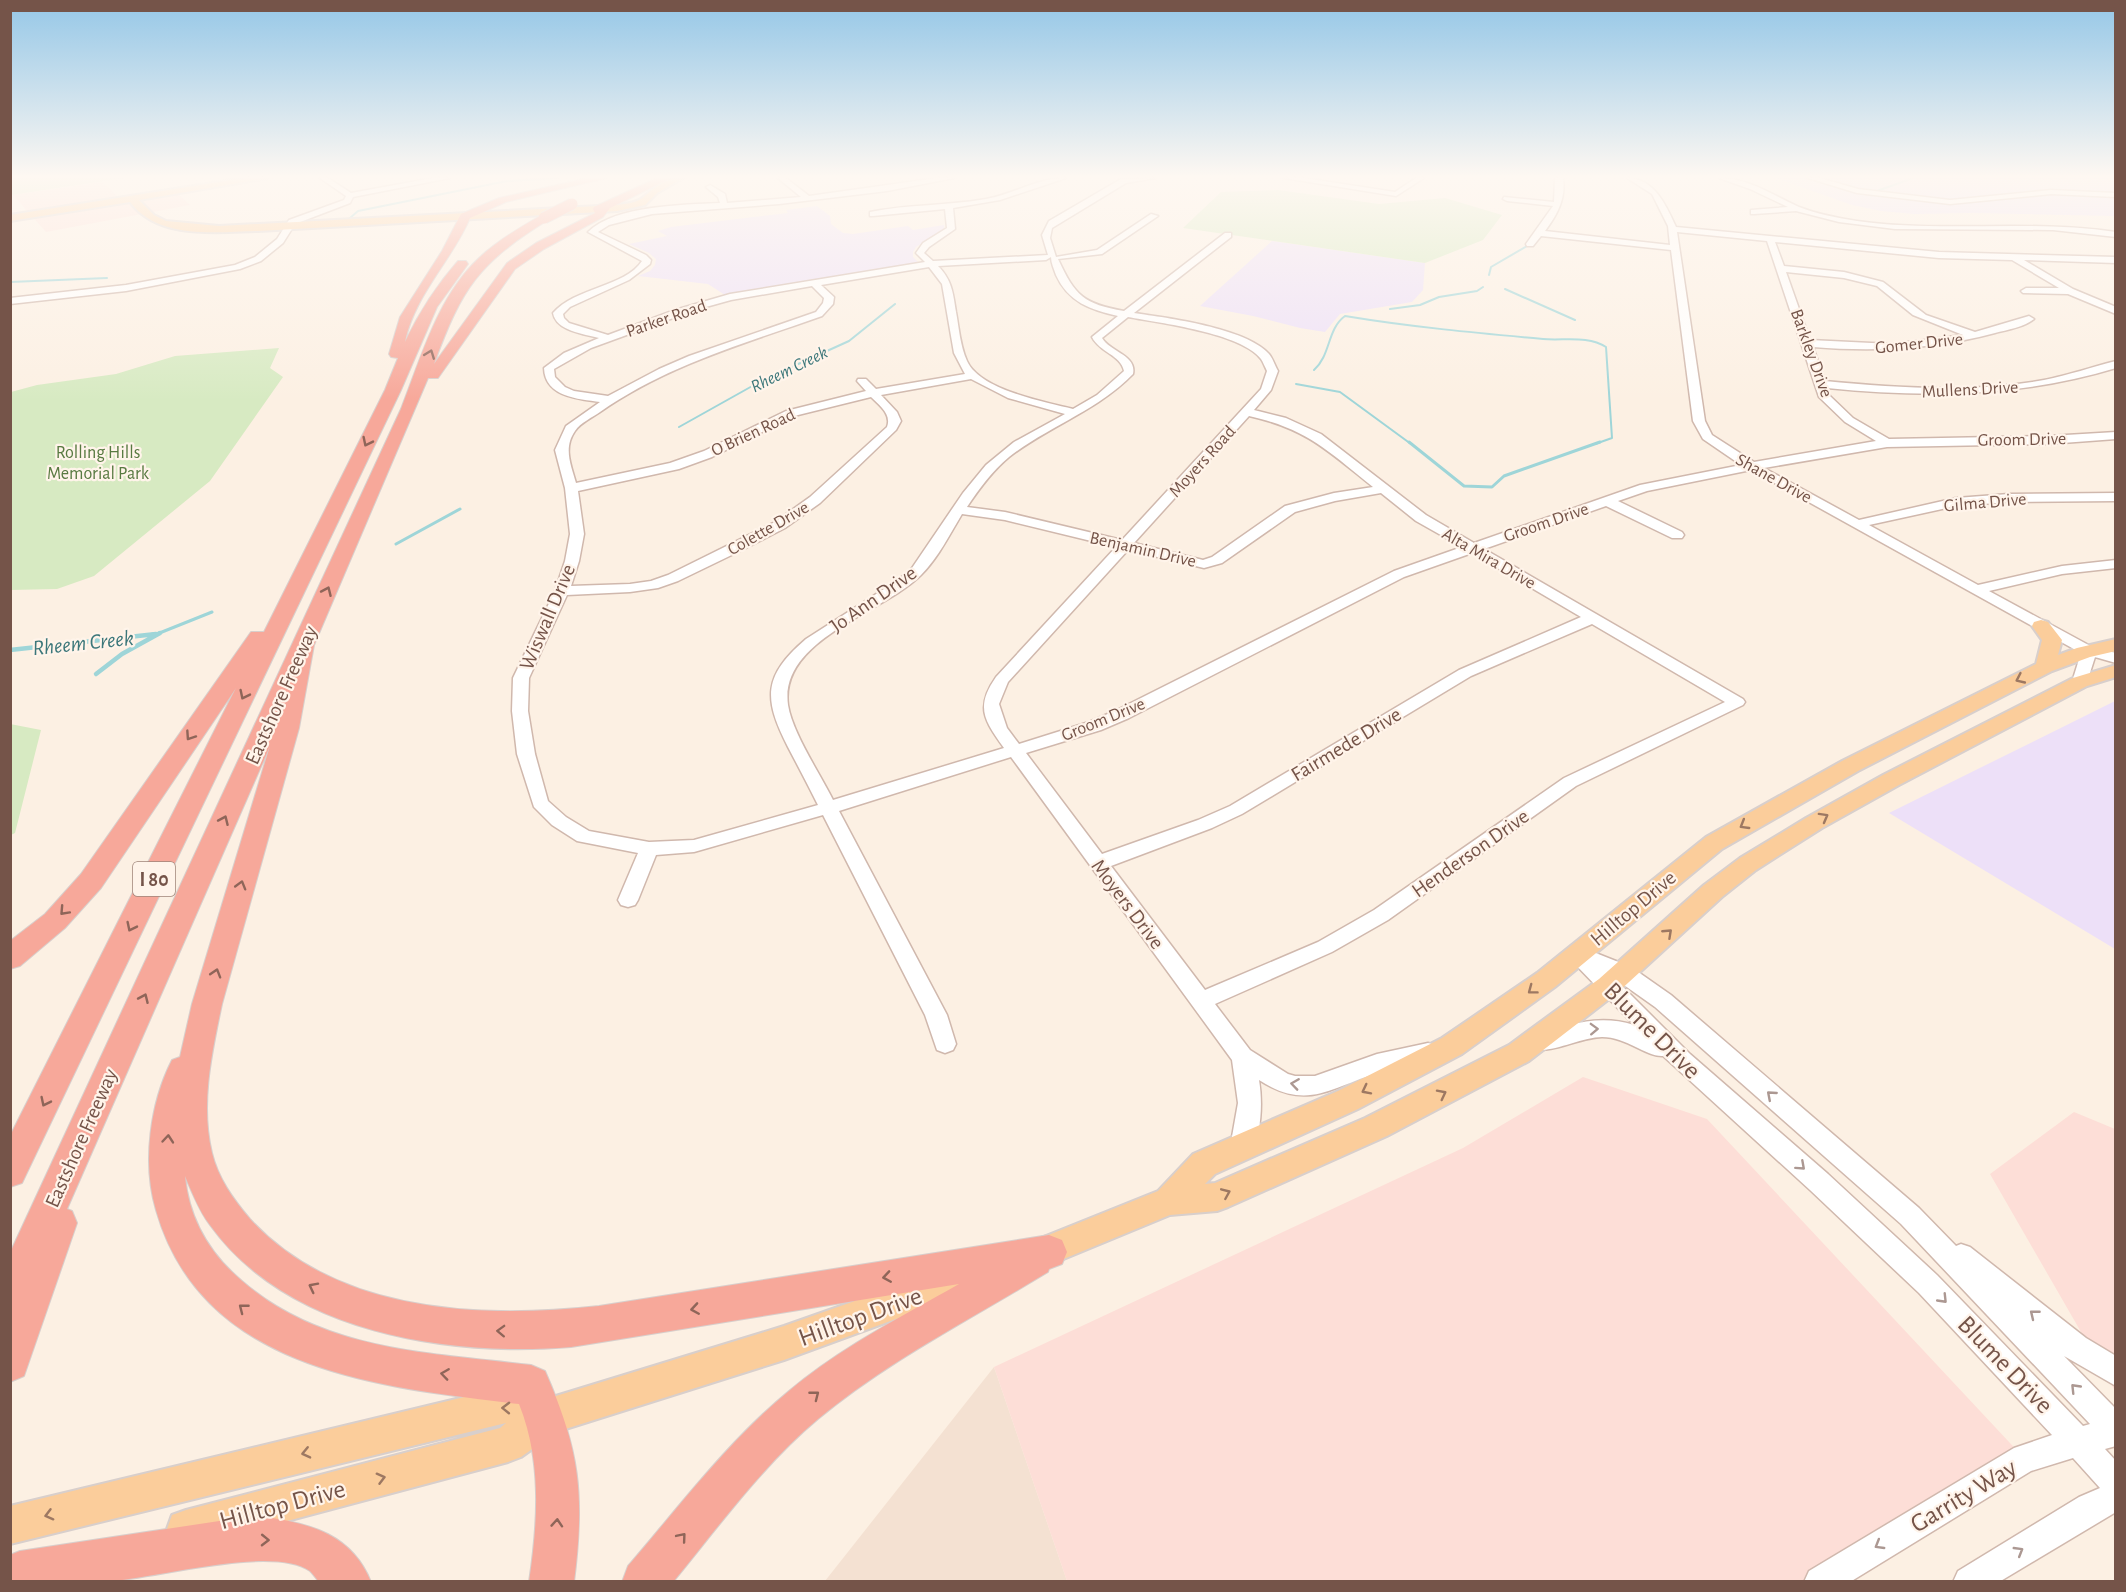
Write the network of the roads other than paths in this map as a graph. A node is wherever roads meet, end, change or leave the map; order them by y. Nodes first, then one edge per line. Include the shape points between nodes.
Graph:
1 (266, 252) edge
2 (446, 252) edge
3 (475, 252) edge
4 (494, 252) edge
5 (531, 252) edge
6 (632, 252) edge
7 (920, 252) edge
8 (1051, 252) edge
9 (1096, 252) edge
10 (1206, 252) edge
11 (1676, 252) edge
12 (1776, 252) edge
13 (1913, 252) edge
14 (1053, 257) junction
15 (2013, 257) junction
16 (2101, 259) junction
17 (2115, 260) edge
18 (931, 264) junction
19 (2115, 267) edge
20 (1782, 269) junction
21 (814, 283) junction
22 (2026, 291) dead end
23 (2070, 291) junction
24 (12, 301) edge
25 (2115, 311) edge
26 (1126, 315) junction
27 (2029, 319) dead end
28 (1978, 336) junction
29 (608, 338) junction
30 (1807, 343) junction
31 (2115, 364) edge
32 (972, 376) junction
33 (862, 381) dead end
34 (1822, 384) junction
35 (393, 390) junction
36 (875, 394) junction
37 (610, 400) junction
38 (409, 409) junction
39 (1246, 412) junction
40 (1075, 413) junction
41 (2115, 435) edge
42 (1887, 443) junction
43 (1752, 466) junction
44 (572, 488) junction
45 (1382, 489) junction
46 (2115, 497) edge
47 (1607, 501) junction
48 (960, 510) junction
49 (1857, 524) junction
50 (1677, 535) dead end
51 (1125, 544) junction
52 (1472, 548) junction
53 (2115, 564) edge
54 (297, 586) junction
55 (1976, 590) junction
56 (562, 591) junction
57 (1592, 618) junction
58 (2041, 626) junction
59 (303, 645) junction
60 (2115, 645) edge
61 (2083, 656) junction
62 (2115, 658) edge
63 (2046, 667) junction
64 (2115, 670) edge
65 (2080, 682) junction
66 (2115, 685) edge
67 (1737, 702) joint
68 (1014, 751) junction
69 (828, 808) junction
70 (650, 849) junction
71 (1098, 863) junction
72 (628, 900) dead end
73 (1578, 954) junction
74 (10, 958) edge
75 (1616, 980) junction
76 (1201, 1001) junction
77 (207, 1004) junction
78 (945, 1044) dead end
79 (1452, 1046) junction
80 (120, 1051) junction
81 (1519, 1053) junction
82 (1242, 1057) junction
83 (1682, 1061) junction
84 (1242, 1148) junction
85 (10, 1172) edge
86 (1169, 1201) junction
87 (1910, 1216) junction
88 (1048, 1252) junction
89 (10, 1296) edge
90 (10, 1362) edge
91 (2115, 1372) edge
92 (546, 1417) junction
93 (2115, 1431) edge
94 (2079, 1442) junction
95 (2115, 1483) edge
96 (2115, 1496) edge
97 (10, 1525) edge
98 (15, 1574) edge
99 (349, 1581) edge
100 (551, 1581) edge
101 (644, 1581) edge
102 (1820, 1581) edge
103 (1968, 1581) edge

1 - 24 street via 237,267 126,288
2 - 35 highway via 405,316 398,337
3 - 35 highway, Eastshore Freeway / I 80 via 450,276 409,347
38 -> 4 highway, Eastshore Freeway / I 80, bridge via 434,344 469,276
5 - 38 highway via 511,266
6 - 29 street via 647,260 637,272 569,304 558,314 566,325
7 - 18 street
8 - 14 street, Moyers Road
9 - 14 street, Parker Road
10 - 26 street, Jo Ann Drive
11 - 43 street, Shane Drive via 1701,429 1716,444
12 - 20 street, Barkley Drive
13 - 15 street
14 - 18 street, Parker Road
14 - 26 street, Moyers Road via 1074,295 1096,307
15 - 16 street
15 - 23 street
16 - 17 street
16 - 19 street
18 - 21 street, Parker Road
18 - 32 street via 947,284 963,363
20 - 28 street via 1880,284 1892,290 1916,314
20 - 30 street, Barkley Drive
21 - 29 street, Parker Road via 730,297
21 - 37 street, Wiswall Drive via 829,297 819,314 693,358
22 - 23 street
23 - 25 street
26 - 39 street, Moyers Road via 1221,333 1261,353 1272,368 1272,381
26 - 40 street, Jo Ann Drive via 1098,338 1104,348 1125,359 1129,372 1102,397
27 - 28 street, Gomer Drive
28 - 30 street, Gomer Drive via 1895,348
29 - 37 street, Parker Road via 563,357 549,368 548,376 551,384 562,390
30 - 34 street, Barkley Drive
31 - 34 street, Mullens Drive via 2054,382 2005,389 1927,392
32 - 36 street, O Brien Road
32 - 40 street via 1009,393
33 - 36 street, Colette Drive
34 - 42 street, Barkley Drive via 1825,397 1835,408
35 -> 54 highway, Eastshore Freeway / I 80
36 - 44 street, O Brien Road via 785,415 681,465
36 - 56 street, Colette Drive via 894,414 892,428 788,520 673,578 630,588
37 - 44 street, Wiswall Drive via 570,428 564,439 561,450
59 -> 38 highway, Eastshore Freeway / I 80
39 - 45 street, Alta Mira Drive via 1282,420 1317,436
39 - 51 street, Moyers Road
40 - 48 street, Jo Ann Drive via 1004,455
41 - 42 street, Groom Drive
42 - 43 street, Groom Drive
43 - 47 street, Groom Drive via 1644,488
43 - 49 street, Shane Drive
44 - 56 street, Wiswall Drive via 577,534
45 - 51 street, Benjamin Drive via 1290,509 1217,560 1204,564
45 - 52 street, Alta Mira Drive
46 - 49 street, Gilma Drive via 1956,502
47 - 50 street
47 - 52 street, Groom Drive
48 - 51 street, Benjamin Drive via 1005,516
48 - 69 street, Jo Ann Drive via 917,571 805,647 789,663 779,685 777,702 783,720
49 - 55 street, Shane Drive
51 - 68 street, Moyers Road via 990,698 990,711
52 - 57 street, Alta Mira Drive
52 - 68 street, Groom Drive via 1399,574 1123,714
53 - 55 street via 2063,569
54 -> 74 highway via 91,881 55,921
54 -> 85 highway, Eastshore Freeway / I 80
55 - 58 street, Shane Drive
56 - 70 street, Wiswall Drive via 521,678 519,711 540,803 584,836
57 - 67 street, Alta Mira Drive
57 - 71 street, Fairmede Drive via 1465,673 1236,810
58 - 61 street, Shane Drive
58 - 63 main road via 2052,640
77 -> 59 highway via 287,728
80 -> 59 highway, Eastshore Freeway / I 80
60 - 61 main road, Hilltop Drive
61 - 62 street, Shane Drive
61 - 63 main road, Hilltop Drive
61 - 64 street, Shane Drive
61 - 65 street
63 -> 73 main road, Hilltop Drive via 1850,766 1714,843
64 - 65 main road, Hilltop Drive
65 - 66 main road
75 -> 65 main road, Hilltop Drive via 1748,864 1891,780
67 - 76 street, Henderson Drive via 1570,782 1381,915 1324,947
68 - 69 street, Wiswall Drive
68 - 71 street, Moyers Drive
69 - 70 street, Wiswall Drive via 694,846
69 - 78 street, Jo Ann Drive via 936,1015
70 - 72 street
71 - 76 street, Moyers Drive
73 - 75 street, Blume Drive
73 -> 79 main road, Hilltop Drive
75 - 81 main road, Hilltop Drive
75 - 83 street, Blume Drive
87 -> 75 street, Blume Drive via 1662,1001
76 - 82 street, Moyers Drive
88 -> 77 highway via 571,1328 465,1330 373,1312 325,1293 270,1261 246,1240 211,1195 200,1170 191,1119 196,1057
92 -> 77 highway via 531,1385 391,1366 339,1356 296,1341 259,1320 203,1271 186,1245 175,1217 166,1159 175,1097
79 -> 82 street via 1377,1063 1316,1086 1281,1082
79 -> 84 main road, Hilltop Drive via 1348,1100
80 - 89 highway, Eastshore Freeway / I 80
80 - 90 highway
81 -> 83 street via 1593,1027 1632,1034
86 -> 81 main road, Hilltop Drive via 1217,1197 1376,1127
82 - 84 street via 1250,1089 1250,1112
83 -> 94 street, Blume Drive via 1929,1284
84 - 86 main road, Hilltop Drive via 1204,1164
86 - 88 main road, Hilltop Drive
91 -> 87 street via 2076,1348
93 -> 87 street, Blume Drive
88 - 92 main road, Hilltop Drive via 784,1343
101 -> 88 highway via 747,1460 803,1405 865,1360
92 -> 97 main road, Hilltop Drive via 506,1405
98 -> 92 main road, Hilltop Drive via 508,1444
100 -> 92 highway via 560,1488
93 - 94 street, Garrity Way
94 - 95 street, Blume Drive
94 -> 102 street, Garrity Way via 2024,1458
103 -> 96 street
98 -> 99 highway via 266,1539 300,1544 326,1556

